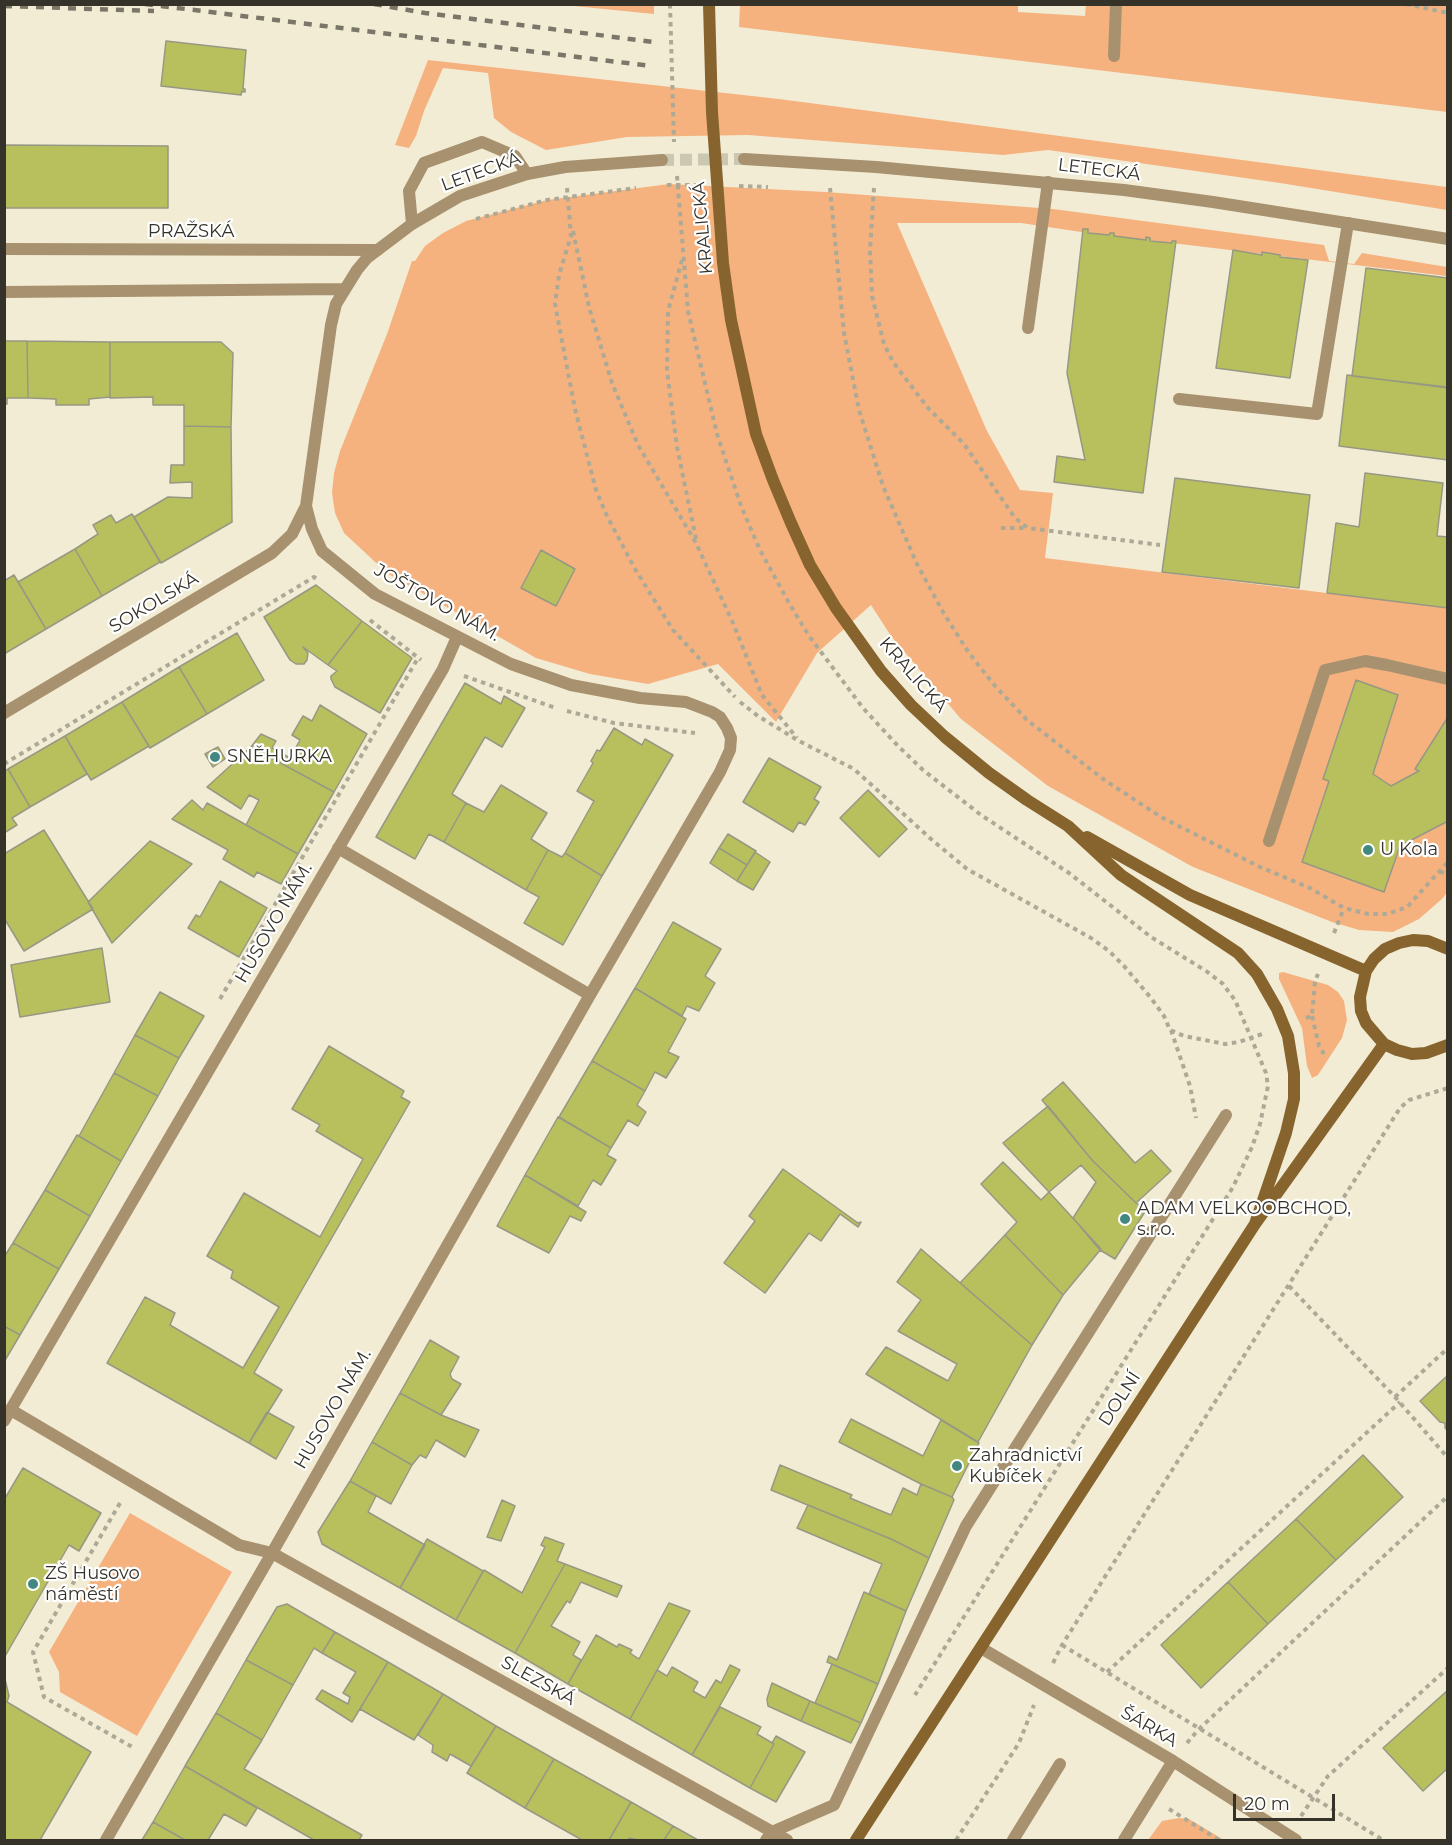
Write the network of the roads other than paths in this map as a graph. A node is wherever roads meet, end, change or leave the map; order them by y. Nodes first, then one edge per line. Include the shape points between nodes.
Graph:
1 (709, 4) edge
2 (1116, 4) edge
3 (1114, 56) dead end
4 (744, 159) tunnel mouth
5 (662, 160) tunnel mouth
6 (527, 174) junction
7 (1048, 182) junction
8 (1348, 223) junction
9 (412, 224) junction
10 (1448, 239) edge
11 (4, 249) edge
12 (378, 250) junction
13 (344, 289) junction
14 (4, 292) edge
15 (1028, 328) dead end
16 (1179, 399) dead end
17 (306, 506) junction
18 (457, 637) junction
19 (1448, 679) edge
20 (4, 713) edge
21 (726, 762) joint
22 (1068, 826) junction
23 (1269, 841) dead end
24 (338, 848) junction
25 (1446, 944) edge
26 (1366, 971) junction
27 (590, 995) junction
28 (1384, 1044) junction
29 (1448, 1044) edge
30 (1226, 1115) dead end
31 (1255, 1224) junction
32 (8, 1416) edge
33 (272, 1553) junction
34 (981, 1648) junction
35 (1173, 1761) junction
36 (1060, 1764) dead end
37 (769, 1836) edge
38 (1293, 1838) edge
39 (106, 1840) edge
40 (787, 1840) edge
41 (856, 1840) edge
42 (1013, 1840) edge
43 (1124, 1840) edge

1 - 22 main road, KRALICKÁ via 723,263 741,371 756,434 810,565 881,671 911,705 945,737
2 - 3 street
4 - 7 street, LETECKÁ
5 - 6 street, LETECKÁ via 565,167
6 - 9 street, LETECKÁ via 460,196
6 - 9 street via 515,156 482,142 424,163 409,191
7 - 8 street, LETECKÁ
7 - 15 street
8 - 10 street, LETECKÁ
8 - 16 street via 1317,414
9 - 12 street, LETECKÁ
11 - 12 street, PRAŽSKÁ
12 - 13 street, LETECKÁ
13 - 14 street
13 - 17 street, JOŠTOVO NÁM. via 331,325
17 - 18 street, JOŠTOVO NÁM. via 312,529 330,559 375,594
17 - 20 street, SOKOLSKÁ via 292,534 272,554
18 - 21 street, JOŠTOVO NÁM. via 511,664 571,686 686,702 712,712 720,717 731,738
18 - 24 street, HUSOVO NÁM.
19 - 23 street via 1365,662 1325,670
21 - 27 street, HUSOVO NÁM.
22 - 26 main road via 1190,895
22 - 31 main road, KRALICKÁ via 1121,875 1238,953 1257,974 1277,1009 1292,1055 1294,1099
24 - 27 street
24 - 32 street, HUSOVO NÁM.
25 - 26 main road via 1413,940 1399,943 1385,949
26 - 28 main road via 1360,997 1362,1011 1366,1023
27 - 33 street, HUSOVO NÁM.
28 - 29 main road via 1412,1054
28 - 31 main road, DOLNÍ
30 - 37 street via 966,1526 834,1805
31 - 34 main road, DOLNÍ
32 - 33 street, SLEZSKÁ via 133,1482 239,1545
33 - 37 street, SLEZSKÁ
33 - 39 street, HUSOVO NÁM.
34 - 35 street, ŠÁRKA
34 - 41 main road, DOLNÍ
35 - 38 street, ŠÁRKA
35 - 43 street
36 - 42 street
37 - 40 street, SLEZSKÁ

